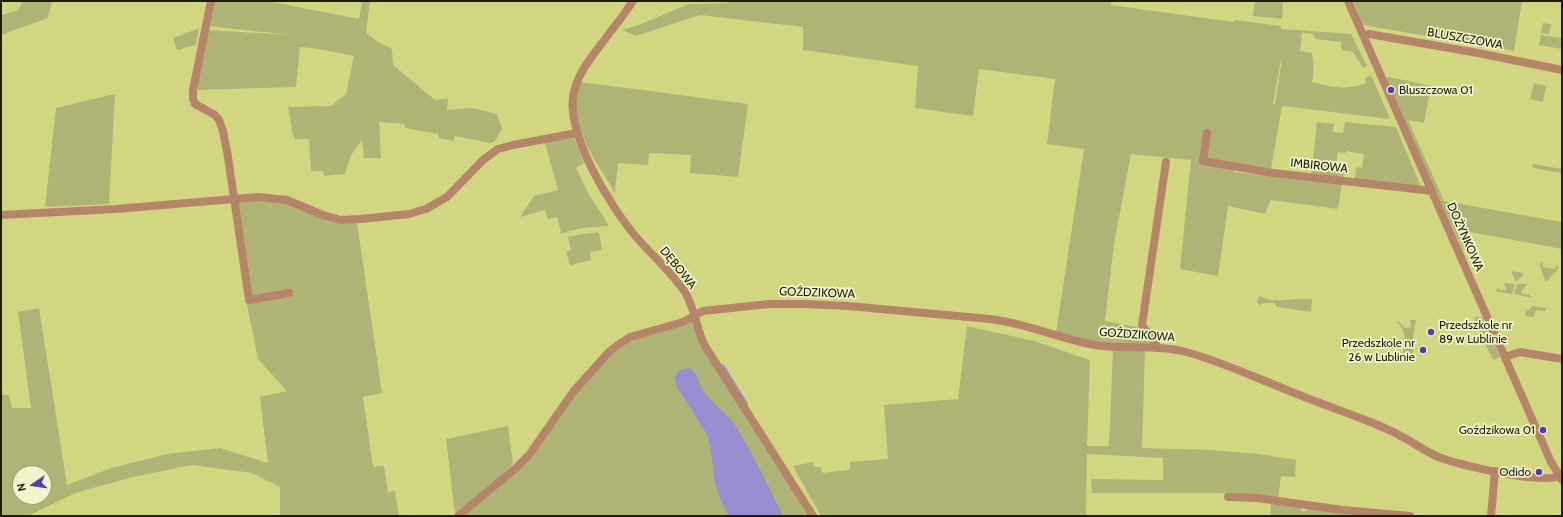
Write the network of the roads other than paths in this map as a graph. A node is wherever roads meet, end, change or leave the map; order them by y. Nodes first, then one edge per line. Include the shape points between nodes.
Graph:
1 (210, 1) edge
2 (633, 1) edge
3 (1348, 1) edge
4 (1363, 36) junction
5 (1562, 70) edge
6 (577, 133) junction
7 (1207, 133) dead end
8 (1166, 162) dead end
9 (1432, 191) junction
10 (233, 199) junction
11 (1, 215) edge
12 (289, 292) dead end
13 (695, 316) junction
14 (1157, 348) junction
15 (1505, 358) junction
16 (1562, 359) edge
17 (1495, 471) junction
18 (1561, 478) edge
19 (1228, 497) dead end
20 (458, 516) edge
21 (813, 516) edge
22 (1410, 516) edge
23 (1491, 516) edge

1 - 10 street via 193,96 196,104 212,113 220,124 227,152
2 - 6 street, DĘBOWA via 588,63 575,88 573,111
3 - 4 street, DOŻYNKOWA
4 - 5 street, BLUSZCZOWA via 1369,34
4 - 9 street, DOŻYNKOWA
6 - 10 street via 498,149 447,197 413,213 341,220 282,198
6 - 13 street, DĘBOWA via 609,200 633,234 684,291
7 - 9 street, IMBIROWA via 1203,161 1274,173
8 - 14 street via 1142,326
9 - 15 street, DOŻYNKOWA
10 - 11 street
10 - 12 street via 249,300
13 - 14 street, GOŹDZIKOWA via 709,309 769,304 848,306 1000,320 1096,345
13 - 20 street, GOŹDZIKOWA via 683,322 630,337 614,348 573,392 529,455
13 - 21 street, DĘBOWA via 705,346
14 - 17 street, GOŹDZIKOWA via 1181,351 1204,358 1380,426 1439,458
15 - 16 street via 1520,352
15 - 18 street, DOŻYNKOWA via 1551,462
17 - 18 street, GOŹDZIKOWA via 1537,478
17 - 23 street
19 - 22 street via 1257,498

